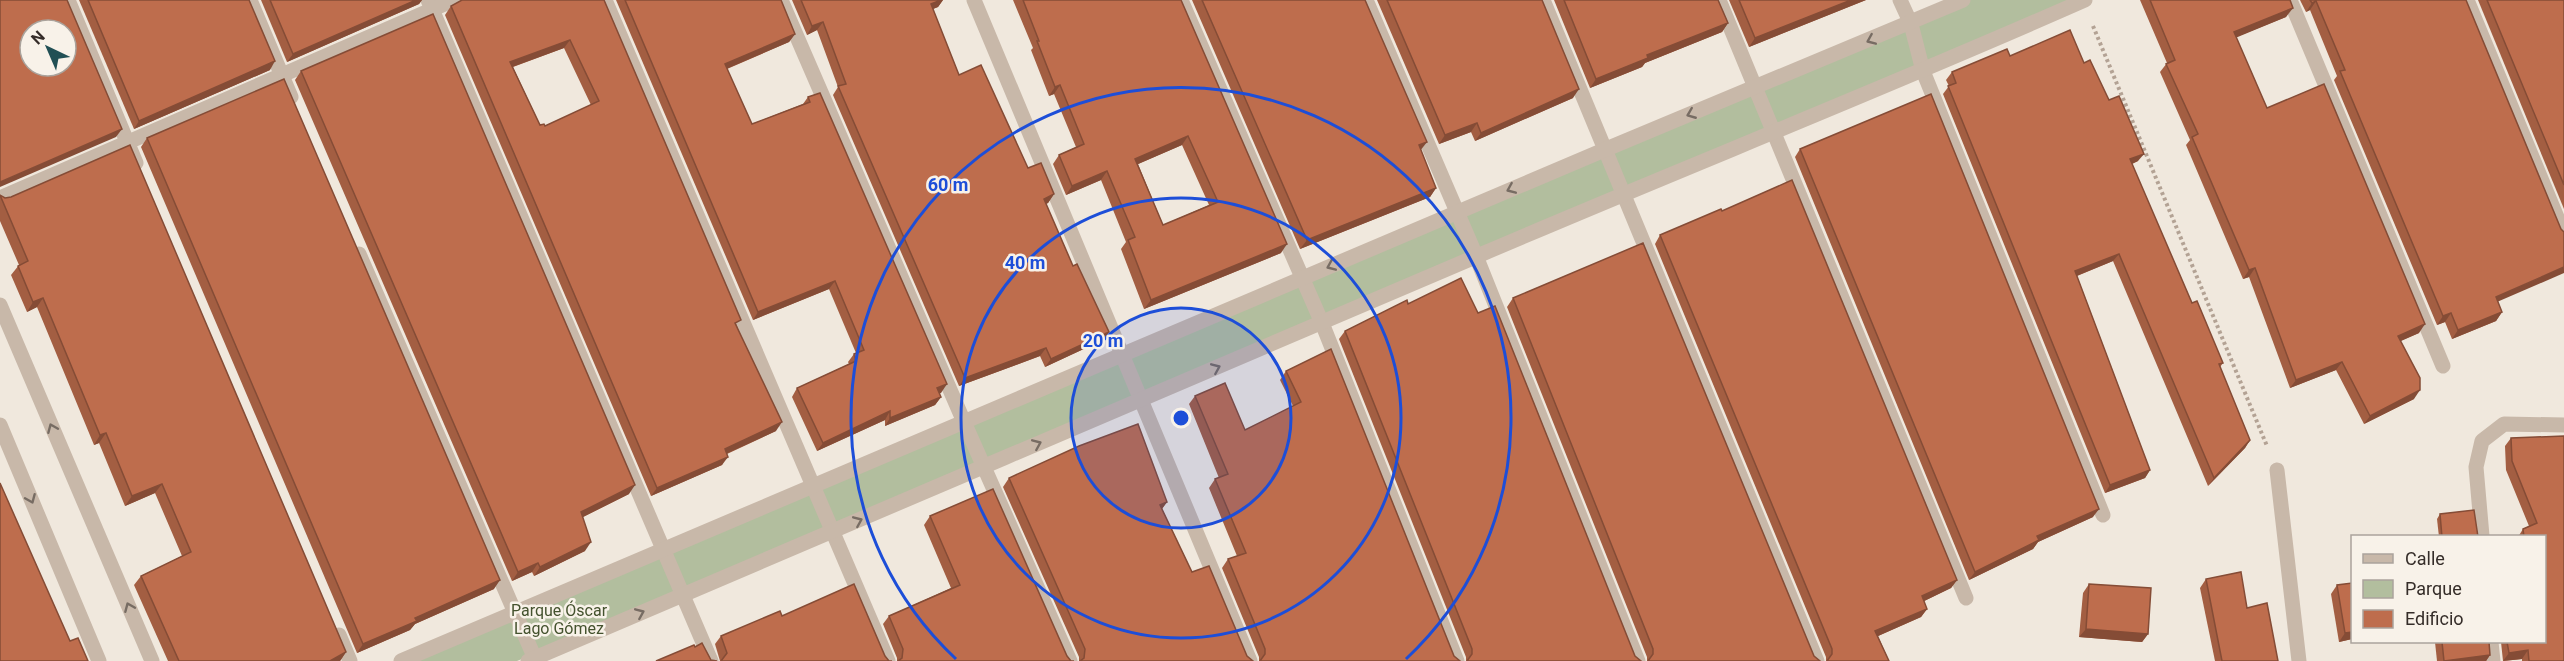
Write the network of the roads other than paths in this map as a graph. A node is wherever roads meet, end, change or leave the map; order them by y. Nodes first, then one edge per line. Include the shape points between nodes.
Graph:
1 (68, 0) edge
2 (250, 0) edge
3 (454, 0) edge
4 (605, 0) edge
5 (781, 0) edge
6 (974, 0) edge
7 (1181, 0) edge
8 (1366, 0) edge
9 (1543, 0) edge
10 (1719, 0) edge
11 (1900, 0) edge
12 (1963, 0) edge
13 (2290, 0) edge
14 (2467, 0) edge
15 (2084, 1) edge
16 (430, 4) edge
17 (1911, 24) junction
18 (1923, 71) junction
19 (282, 76) junction
20 (1757, 88) junction
21 (296, 109) edge
22 (1774, 130) junction
23 (128, 144) junction
24 (1604, 150) junction
25 (142, 177) edge
26 (1623, 194) junction
27 (0, 198) edge
28 (1458, 212) junction
29 (2564, 234) edge
30 (353, 240) edge
31 (1476, 256) junction
32 (1302, 278) junction
33 (0, 305) edge
34 (1322, 323) junction
35 (1122, 354) junction
36 (2443, 366) dead end
37 (1141, 400) junction
38 (964, 422) junction
39 (0, 425) edge
40 (2564, 425) edge
41 (984, 467) junction
42 (2277, 470) road end
43 (814, 485) junction
44 (2103, 515) dead end
45 (834, 531) junction
46 (2482, 535) edge
47 (664, 549) junction
48 (684, 595) junction
49 (1966, 598) dead end
50 (515, 612) junction
51 (331, 617) edge
52 (2491, 643) edge
53 (533, 660) edge
54 (99, 661) edge
55 (152, 661) edge
56 (350, 661) edge
57 (401, 661) edge
58 (711, 661) edge
59 (888, 661) edge
60 (1070, 661) edge
61 (1250, 661) edge
62 (1457, 661) edge
63 (1638, 661) edge
64 (1817, 661) edge
65 (2299, 661) edge
66 (2493, 661) edge

1 - 23 street
2 - 19 street
3 - 16 street
4 - 43 street
5 - 38 street
6 - 35 street
7 - 32 street
8 - 28 street
9 - 24 street
10 - 20 street
11 - 17 street
12 - 17 street
13 - 36 street
14 - 29 street
15 - 18 street
16 - 19 street
16 - 47 street
17 - 18 street
17 -> 20 street
18 - 22 street
18 - 44 street
19 - 21 street
19 - 23 street
20 - 22 street
20 -> 24 street
22 - 26 street
22 - 49 street
23 - 25 street
23 - 27 street
24 - 26 street
24 -> 28 street
26 - 31 street
26 - 64 street
28 - 31 street
28 -> 32 street
30 - 50 street
31 - 34 street
31 - 63 street
32 - 34 street
32 - 35 street
55 -> 33 street
37 -> 34 street
34 - 62 street
35 - 37 street
35 - 38 street
41 -> 37 street
37 - 61 street
38 - 41 street
38 - 43 street
39 -> 54 street
40 - 46 street via 2504,424 2482,441 2476,467
45 -> 41 street
41 - 60 street
42 - 65 street
43 - 45 street
43 - 47 street
45 - 48 street
45 - 59 street
47 - 48 street
47 - 50 street
53 -> 48 street
48 - 58 street
50 - 53 street
50 - 57 street
51 - 56 street
52 - 66 street

